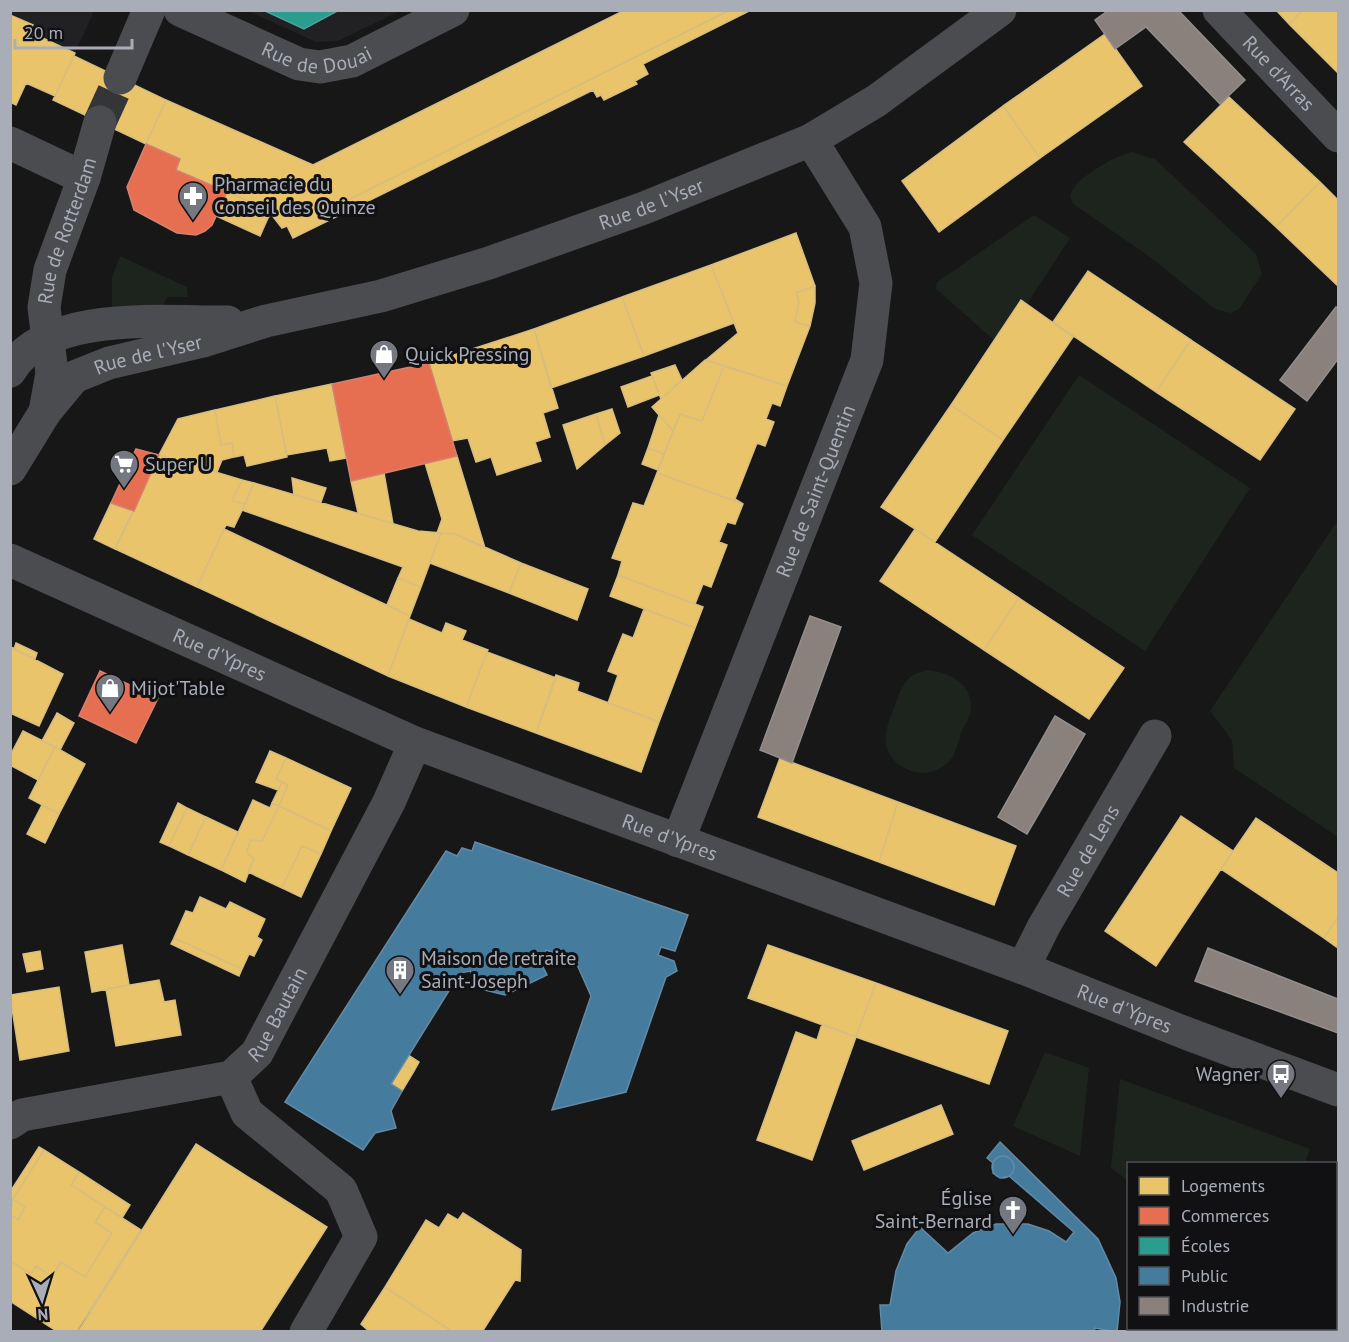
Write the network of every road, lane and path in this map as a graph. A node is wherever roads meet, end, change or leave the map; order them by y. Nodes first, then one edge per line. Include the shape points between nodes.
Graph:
1 (149, 10) edge
2 (180, 10) edge
3 (453, 10) edge
4 (1000, 10) edge
5 (1219, 10) edge
6 (120, 78) tunnel mouth
7 (100, 122) tunnel mouth
8 (1338, 136) edge
9 (811, 140) junction
10 (10, 143) edge
11 (84, 178) junction
12 (266, 321) junction
13 (46, 340) junction
14 (10, 371) edge
15 (45, 412) junction
16 (10, 469) edge
17 (10, 560) edge
18 (1155, 736) dead end
19 (415, 742) junction
20 (678, 841) junction
21 (1023, 968) junction
22 (231, 1077) junction
23 (1338, 1090) edge
24 (10, 1123) edge
25 (306, 1332) edge

1 - 6 street
2 - 3 street, Rue de Douai via 300,64 320,67 352,61
4 - 9 street, Rue de l'Yser via 876,101
5 - 8 street, Rue d'Arras
7 - 11 street, Rue de Rotterdam
9 - 12 street, Rue de l'Yser via 644,208 489,263 381,296
9 - 20 street, Rue de Saint-Quentin via 865,226 876,283 867,360
10 - 11 street
11 - 13 street, Rue de Rotterdam via 50,270 44,307
12 - 13 street, Rue de l'Yser via 100,323
12 - 15 street, Rue de l'Yser via 100,366 74,377
13 - 14 street, Rue de l'Yser via 28,349
13 - 15 street, Rue de l'Yser via 52,373
15 - 16 street, Rue de l'Yser
17 - 19 street, Rue d'Ypres
18 - 21 street, Rue de Lens
19 - 20 street, Rue d'Ypres
19 - 22 street, Rue Bautain via 389,802 257,1053
20 - 21 street, Rue d'Ypres
21 - 23 street, Rue d'Ypres
22 - 24 street, Rue Bautain via 22,1115
22 - 25 street via 247,1113 341,1191 361,1237

